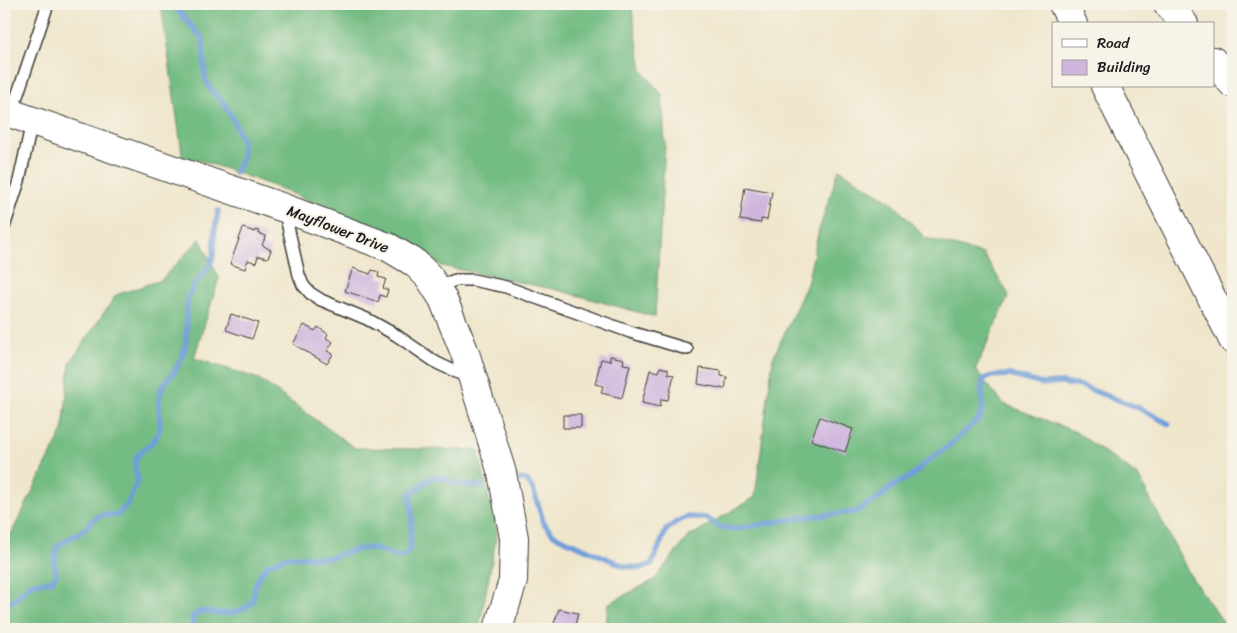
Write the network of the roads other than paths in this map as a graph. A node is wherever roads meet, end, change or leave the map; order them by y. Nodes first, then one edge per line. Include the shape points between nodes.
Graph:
1 (48, 4) edge
2 (1063, 4) edge
3 (1168, 4) edge
4 (1072, 22) edge
5 (1182, 22) edge
6 (1214, 62) edge
7 (1233, 84) edge
8 (1106, 88) edge
9 (16, 116) edge
10 (284, 208) junction
11 (4, 227) edge
12 (435, 286) junction
13 (1233, 340) edge
14 (687, 349) dead end
15 (475, 380) junction
16 (498, 629) edge

1 - 9 lane
2 - 4 main road
3 - 5 main road
6 - 7 main road
8 - 13 main road
9 - 10 main road, Mayflower Drive
9 - 11 lane via 19,181
10 - 12 main road, Mayflower Drive via 388,247 415,263
10 - 15 lane via 299,275 310,293 367,319 437,363
12 - 14 lane via 456,280 473,280 506,287
12 - 15 main road, Mayflower Drive
15 - 16 main road, Mayflower Drive via 502,473 514,538 513,581

